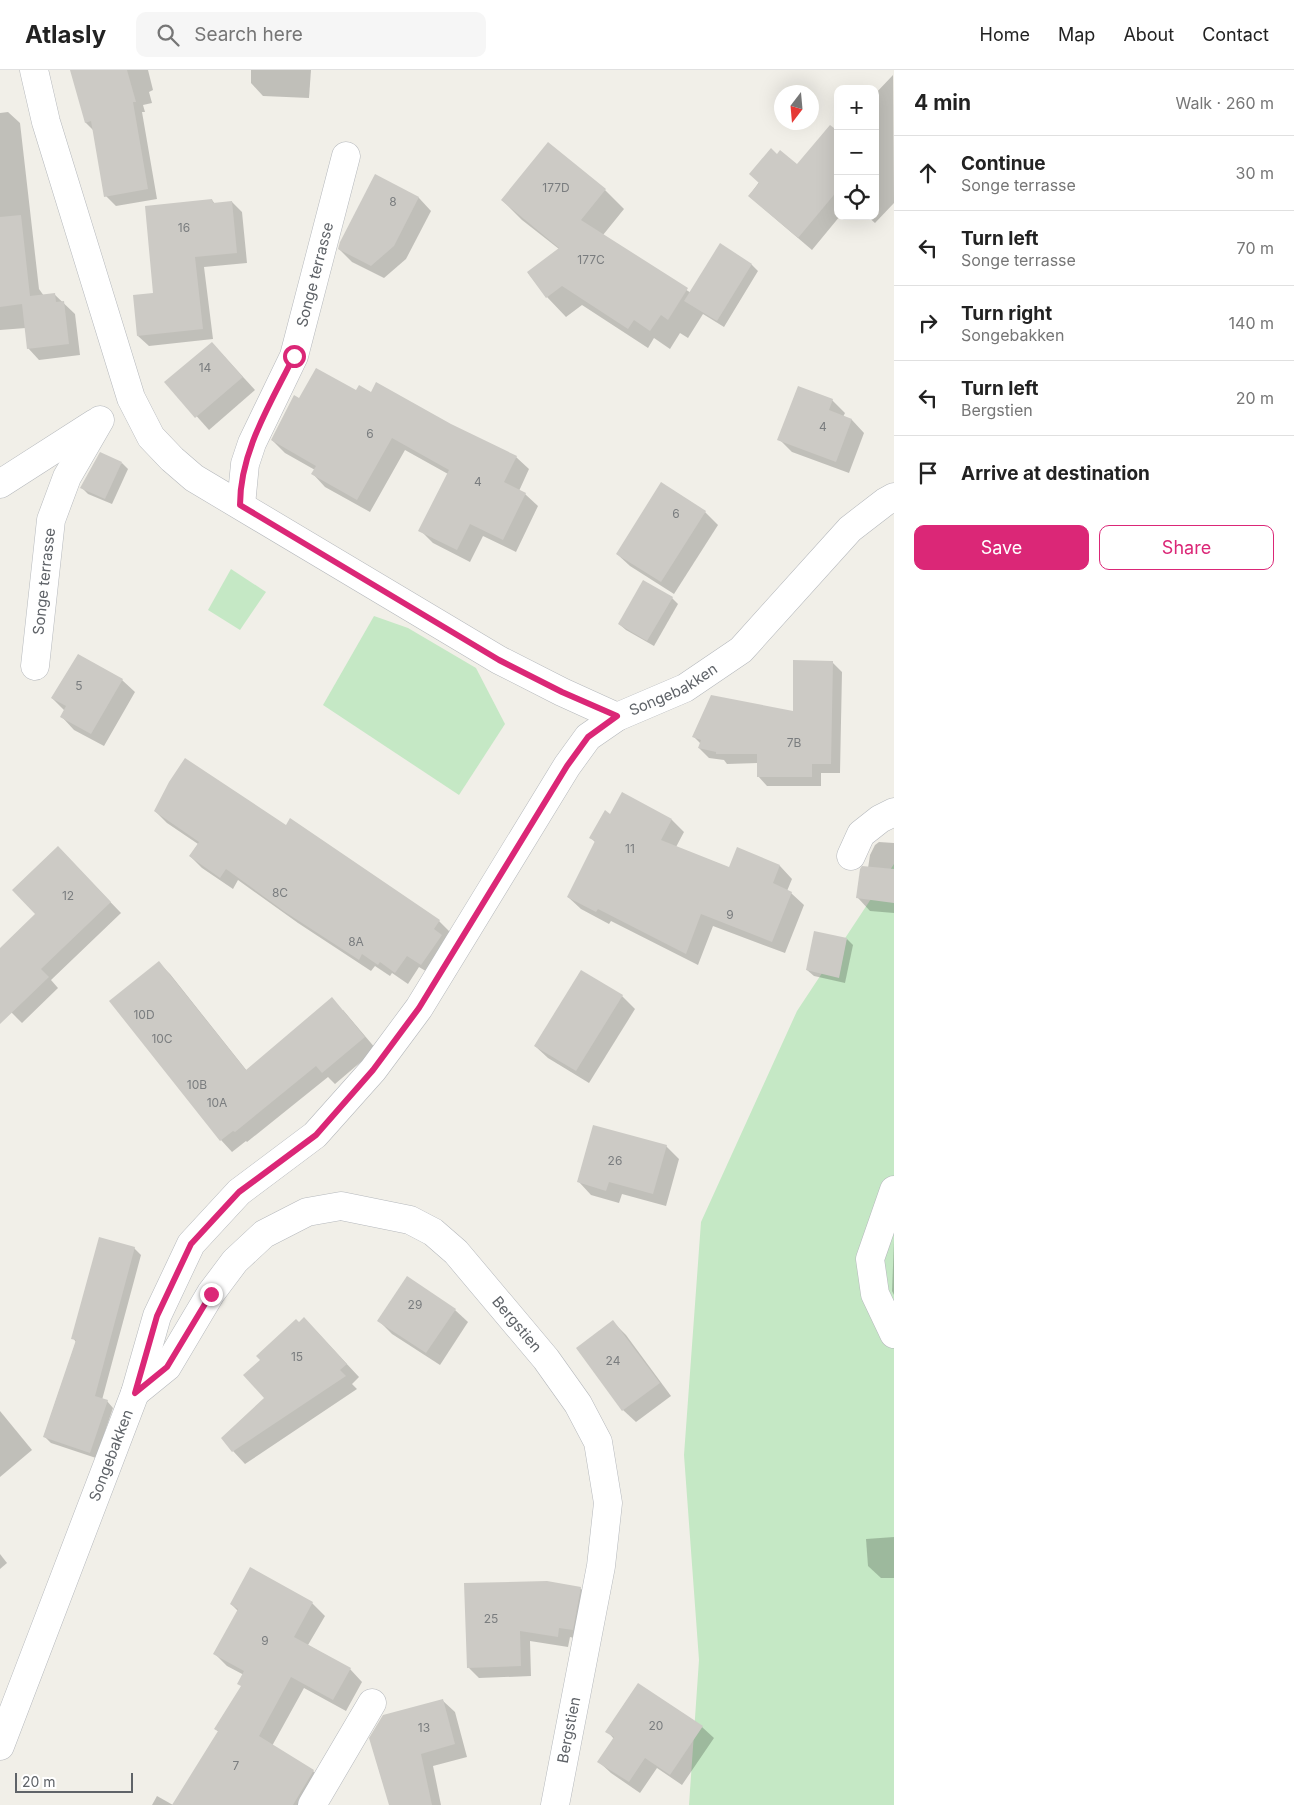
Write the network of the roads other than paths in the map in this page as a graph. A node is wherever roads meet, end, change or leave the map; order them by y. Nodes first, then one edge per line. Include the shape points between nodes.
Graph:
1 (34, 70) edge
2 (346, 156) dead end
3 (131, 398) junction
4 (100, 420) junction
5 (0, 484) edge
6 (894, 497) edge
7 (240, 505) junction
8 (35, 666) dead end
9 (617, 716) junction
10 (894, 812) edge
11 (851, 856) dead end
12 (894, 1190) edge
13 (894, 1334) edge
14 (135, 1393) junction
15 (372, 1703) dead end
16 (0, 1746) edge
17 (312, 1805) edge
18 (554, 1805) edge

1 - 3 street via 46,122
2 - 7 street, Songe terrasse via 294,356 252,443 245,464
3 - 4 street, Songe terrasse
3 - 7 street via 151,437 172,459 194,478
4 - 5 street, Songe terrasse
4 - 8 street, Songe terrasse via 67,477 51,520
6 - 9 street, Songebakken via 850,529 741,650 685,688
7 - 9 street via 499,660
9 - 14 street, Songebakken via 588,737 567,766 419,1008 373,1070 316,1135 239,1192 191,1244 157,1316
10 - 11 street via 861,834
12 - 13 street via 870,1259 875,1294
14 - 16 street, Songebakken
14 - 18 street, Bergstien via 167,1367 235,1261 264,1234 307,1212 341,1206 410,1220 433,1232 456,1252 546,1359 578,1404 598,1442 608,1503 602,1557
15 - 17 street

